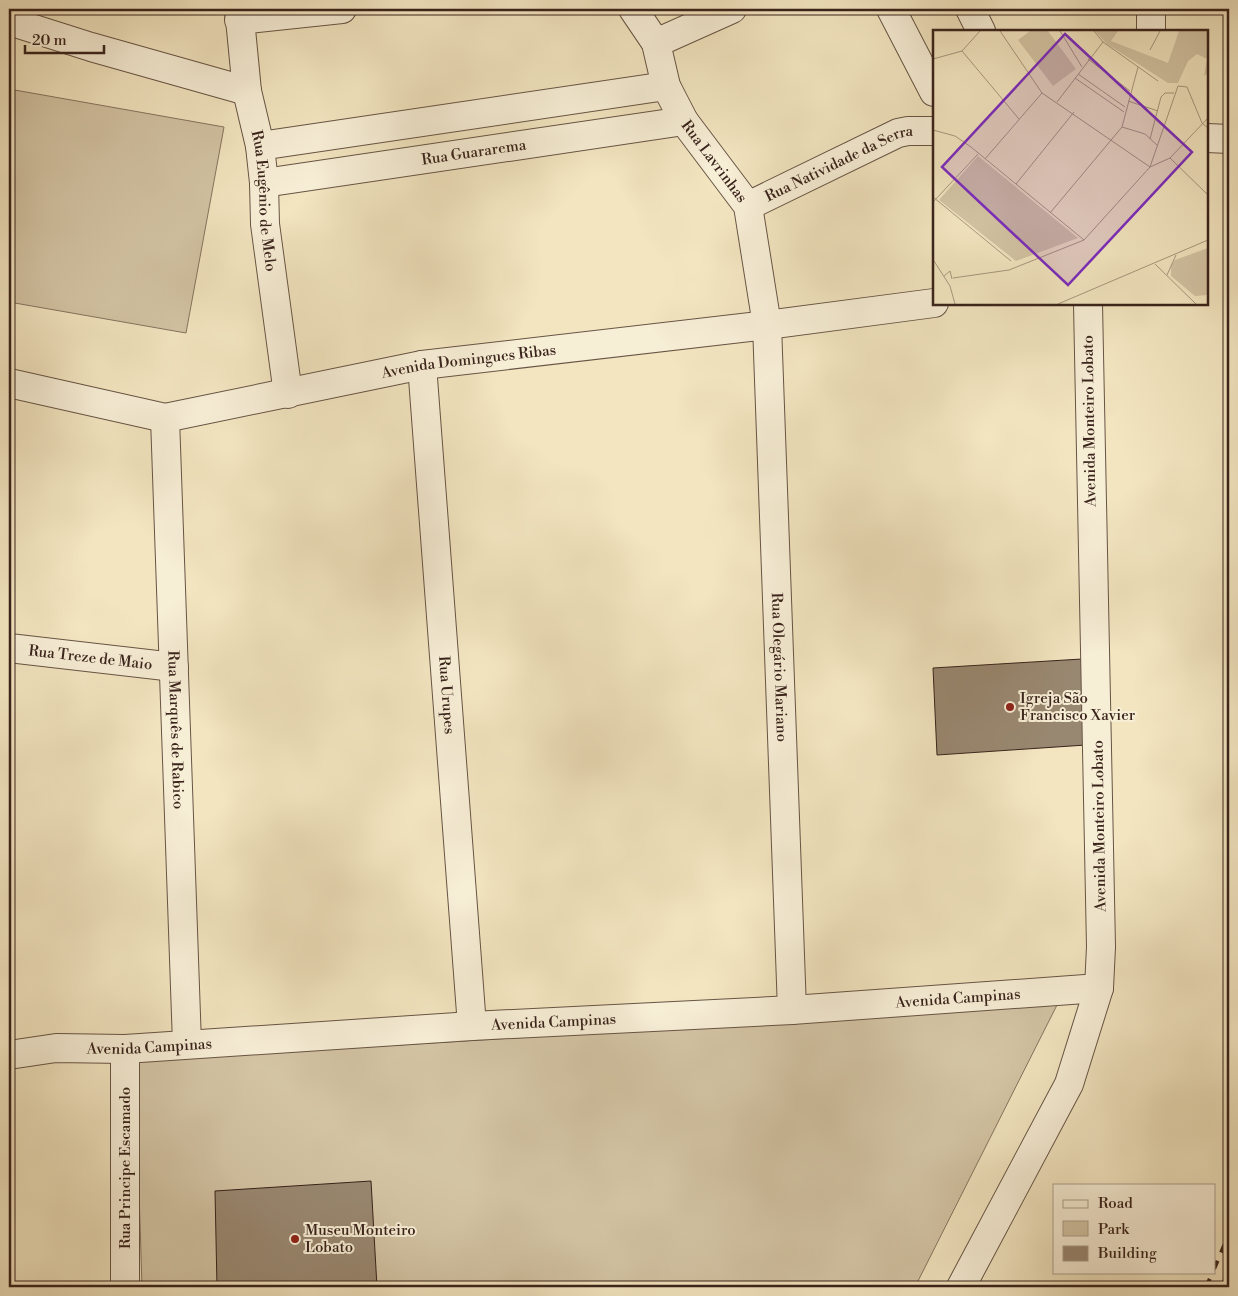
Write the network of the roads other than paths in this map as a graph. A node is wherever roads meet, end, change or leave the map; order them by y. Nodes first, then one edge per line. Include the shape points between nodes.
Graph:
1 (342, 9) edge
2 (633, 9) edge
3 (732, 9) edge
4 (891, 9) edge
5 (970, 9) edge
6 (1151, 9) edge
7 (239, 14) edge
8 (9, 21) edge
9 (980, 30) edge
10 (1151, 30) edge
11 (656, 43) junction
12 (666, 86) junction
13 (933, 90) edge
14 (248, 91) junction
15 (684, 121) junction
16 (933, 131) edge
17 (1208, 138) edge
18 (1229, 139) edge
19 (260, 146) junction
20 (264, 183) junction
21 (748, 206) junction
22 (933, 302) edge
23 (1088, 305) edge
24 (767, 325) junction
25 (422, 365) junction
26 (9, 383) edge
27 (288, 394) junction
28 (165, 418) junction
29 (9, 648) edge
30 (174, 667) junction
31 (1099, 988) junction
32 (792, 1010) junction
33 (472, 1026) junction
34 (186, 1044) junction
35 (125, 1049) junction
36 (9, 1055) edge
37 (125, 1287) edge
38 (961, 1287) edge

1 - 7 street
2 - 11 street, Rua Lavrinhas
3 - 11 street
4 - 13 street
5 - 9 street
6 - 10 street
7 - 14 street, Rua Eugênio de Melo
8 - 14 street
11 - 12 street, Rua Lavrinhas
12 - 15 street, Rua Lavrinhas
12 - 19 street
14 - 19 street, Rua Eugênio de Melo
15 - 20 street, Rua Guararema
15 - 21 street, Rua Lavrinhas
16 - 21 street, Rua Natividade da Serra via 898,133
17 - 18 street
19 - 20 street, Rua Eugênio de Melo
20 - 27 street, Rua Eugênio de Melo via 265,224
21 - 24 street, Rua Lavrinhas
22 - 24 street, Avenida Domingues Ribas
23 - 31 street, Avenida Monteiro Lobato via 1101,947
24 - 25 street, Avenida Domingues Ribas
24 - 32 street, Rua Olegário Mariano
25 - 27 street, Avenida Domingues Ribas
25 - 33 street, Rua Urupes
26 - 28 street, Avenida Domingues Ribas
27 - 28 street, Avenida Domingues Ribas
28 - 30 street, Rua Marquês de Rabico
29 - 30 street, Rua Treze de Maio
30 - 34 street, Rua Marquês de Rabico
31 - 32 street, Avenida Campinas
31 - 38 street, Avenida Monteiro Lobato via 1069,1084
32 - 33 street, Avenida Campinas
33 - 34 street, Avenida Campinas
34 - 35 street, Avenida Campinas
35 - 36 street, Avenida Campinas via 56,1048
35 - 37 street, Rua Principe Escamado

